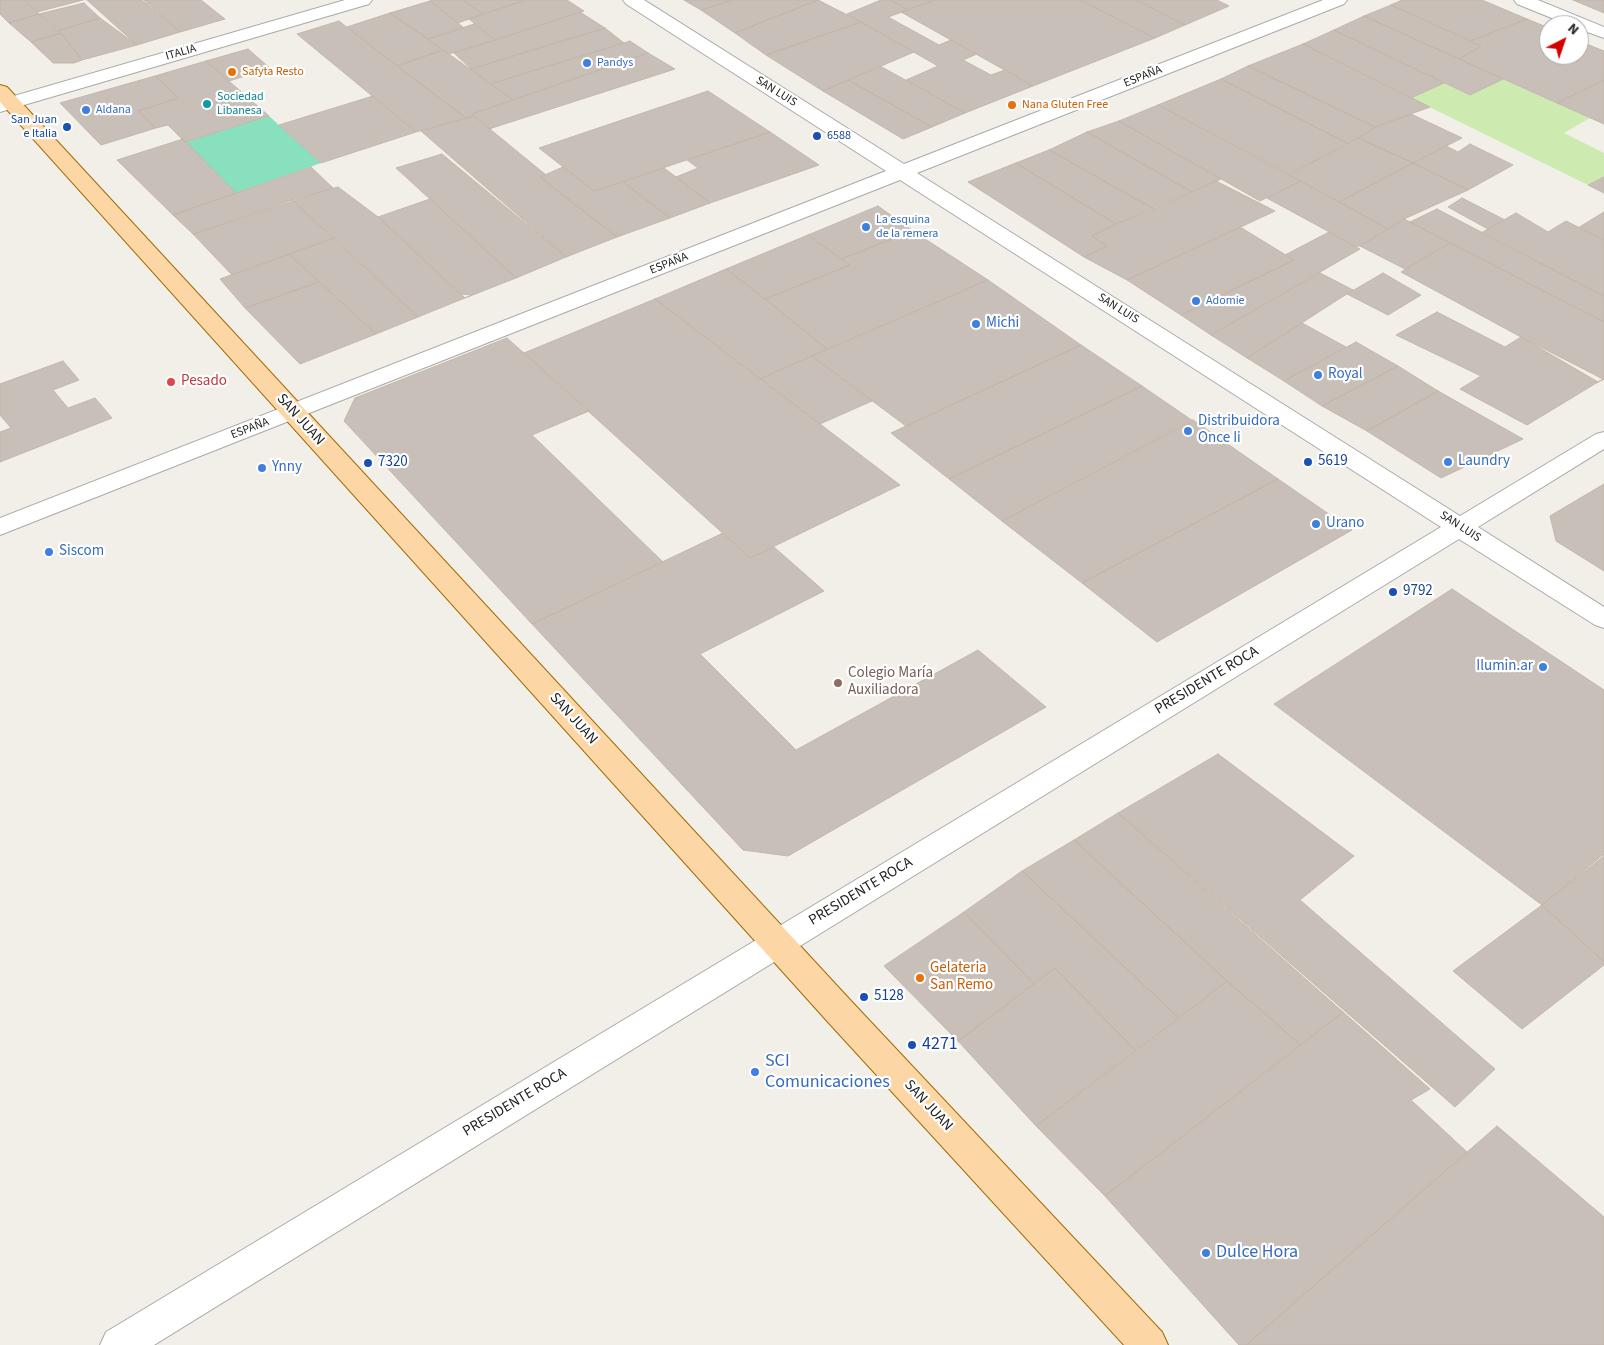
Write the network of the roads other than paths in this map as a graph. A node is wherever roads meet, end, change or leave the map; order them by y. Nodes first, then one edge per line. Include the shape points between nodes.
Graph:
1 (363, 0) edge
2 (632, 0) edge
3 (1338, 0) edge
4 (1523, 0) edge
5 (1604, 33) edge
6 (3, 100) edge
7 (902, 172) junction
8 (293, 412) junction
9 (1604, 439) edge
10 (0, 527) edge
11 (1460, 527) junction
12 (1604, 620) edge
13 (777, 943) junction
14 (119, 1345) edge
15 (1149, 1345) edge

1 - 6 street, ITALIA
2 - 7 street, SAN LUIS
3 - 7 street, ESPAÑA
4 - 5 street
6 - 8 main road, SAN JUAN
7 - 8 street, ESPAÑA
7 - 11 street, SAN LUIS
8 - 10 street, ESPAÑA
8 - 13 main road, SAN JUAN
9 - 11 street, PRESIDENTE ROCA
11 - 12 street, SAN LUIS
11 - 13 street, PRESIDENTE ROCA
13 - 14 street, PRESIDENTE ROCA
13 - 15 main road, SAN JUAN

